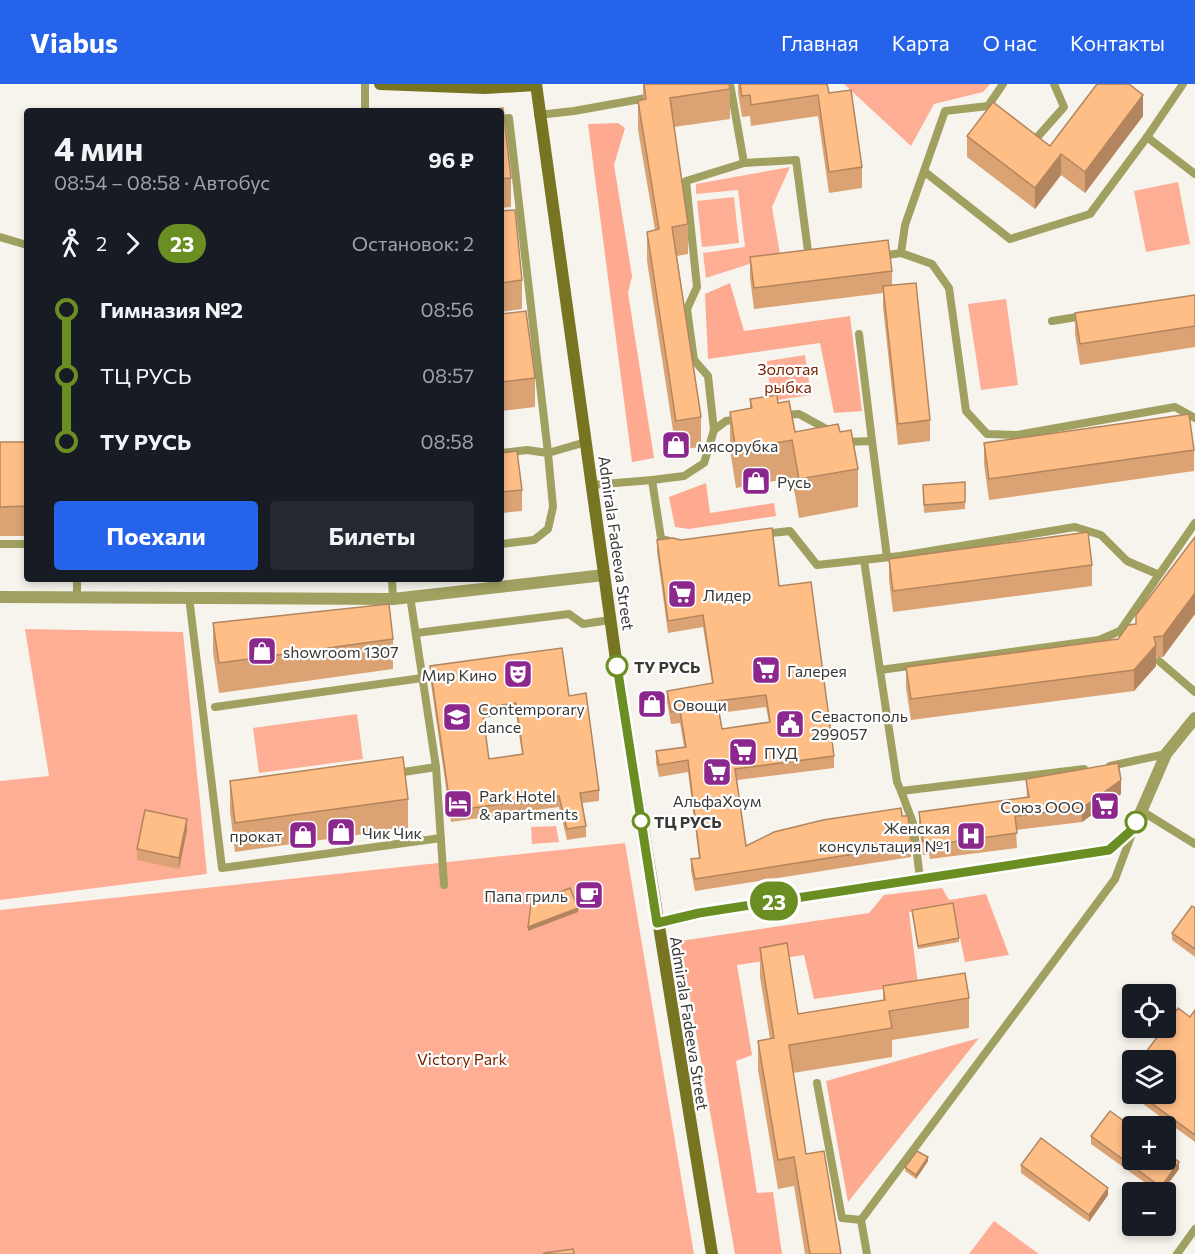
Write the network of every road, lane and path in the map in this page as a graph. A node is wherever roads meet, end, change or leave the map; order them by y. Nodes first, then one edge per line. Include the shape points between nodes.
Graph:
1 (365, 84) edge
2 (380, 84) edge
3 (730, 84) edge
4 (1004, 84) edge
5 (1054, 84) edge
6 (1184, 84) edge
7 (536, 85) edge
8 (462, 86) edge
9 (664, 94) edge
10 (988, 106) junction
11 (366, 108) edge
12 (538, 115) junction
13 (504, 119) edge
14 (1006, 121) edge
15 (1025, 136) edge
16 (1147, 137) junction
17 (744, 163) junction
18 (925, 172) junction
19 (1195, 174) edge
20 (0, 237) edge
21 (24, 244) edge
22 (901, 253) junction
23 (867, 258) edge
24 (822, 265) edge
25 (810, 266) junction
26 (799, 268) edge
27 (1096, 314) edge
28 (1052, 321) dead end
29 (858, 334) dead end
30 (778, 416) edge
31 (1195, 418) edge
32 (747, 419) edge
33 (714, 430) junction
34 (872, 441) junction
35 (586, 442) junction
36 (504, 453) edge
37 (548, 453) junction
38 (652, 480) junction
39 (592, 485) junction
40 (1195, 523) edge
41 (757, 535) edge
42 (0, 544) edge
43 (24, 544) edge
44 (504, 544) edge
45 (680, 546) edge
46 (887, 557) junction
47 (864, 560) junction
48 (1157, 574) junction
49 (604, 575) junction
50 (77, 582) edge
51 (392, 582) edge
52 (77, 596) junction
53 (410, 596) junction
54 (0, 597) edge
55 (189, 597) junction
56 (393, 599) junction
57 (610, 620) junction
58 (1120, 631) junction
59 (416, 633) junction
60 (1132, 640) edge
61 (1160, 661) edge
62 (880, 670) junction
63 (422, 678) junction
64 (1195, 692) edge
65 (215, 707) dead end
66 (1195, 718) edge
67 (1166, 754) junction
68 (436, 767) junction
69 (1103, 767) edge
70 (1093, 768) edge
71 (390, 774) edge
72 (901, 791) junction
73 (1140, 810) junction
74 (1134, 828) junction
75 (441, 838) junction
76 (1195, 844) edge
77 (920, 878) junction
78 (444, 885) dead end
79 (657, 923) junction
80 (817, 1083) dead end
81 (861, 1220) junction
82 (1195, 1229) edge
83 (712, 1254) edge
84 (867, 1254) edge
85 (1177, 1254) edge

1 - 11 lane
2 - 8 main road
3 - 17 lane
4 - 10 lane
5 - 15 lane via 1064,107 1034,144
6 - 16 lane
7 - 8 main road
7 - 12 main road, Admirala Fadeeva Street
9 - 12 lane
10 - 14 lane
10 - 18 lane via 945,111
12 - 35 main road, Admirala Fadeeva Street
13 - 37 lane via 509,118
16 - 18 lane via 1090,213 1010,239
16 - 19 lane
17 - 25 lane via 796,160
17 - 33 lane via 686,181 698,287 687,309 693,360 708,376
18 - 22 lane via 905,225
20 - 21 lane
22 - 23 lane
22 - 31 lane via 932,264 949,288 966,411 987,434 1017,435 1175,407
24 - 25 lane
25 - 26 lane
27 - 28 lane
29 - 34 lane
30 - 34 lane via 799,414 847,443
32 - 33 lane via 726,421
33 - 38 lane via 704,463 684,476
34 - 46 lane
35 - 37 lane
35 - 39 main road, Admirala Fadeeva Street
36 - 37 lane
37 - 44 lane via 553,507 548,529 534,540
38 - 39 lane
38 - 45 lane via 661,538
39 - 49 main road, Admirala Fadeeva Street
40 - 48 lane
41 - 47 lane via 790,531 817,565
42 - 43 lane
46 - 47 lane
46 - 48 lane via 1075,527 1101,535 1127,561
47 - 62 lane
48 - 58 lane
49 - 53 street
49 - 57 main road, Admirala Fadeeva Street
50 - 52 lane
51 - 56 lane
52 - 54 street
52 - 55 street
53 - 56 street
53 - 59 lane
55 - 56 street
55 - 75 lane via 222,868
57 - 59 lane via 583,624 570,614
57 - 79 main road, Admirala Fadeeva Street
58 - 60 lane
58 - 62 lane via 1099,640
59 - 63 lane
61 - 64 lane
62 - 72 lane
63 - 65 lane
63 - 68 lane
66 - 67 street
67 - 69 lane
67 - 73 street
68 - 71 lane
68 - 75 lane
70 - 72 lane
72 - 77 lane via 914,823
73 - 74 street
73 - 76 lane
74 - 77 street via 1109,850
74 - 81 lane via 1115,879
75 - 78 lane
77 - 79 street
79 - 83 main road, Admirala Fadeeva Street
80 - 81 lane via 842,1218
81 - 84 lane
82 - 85 lane

